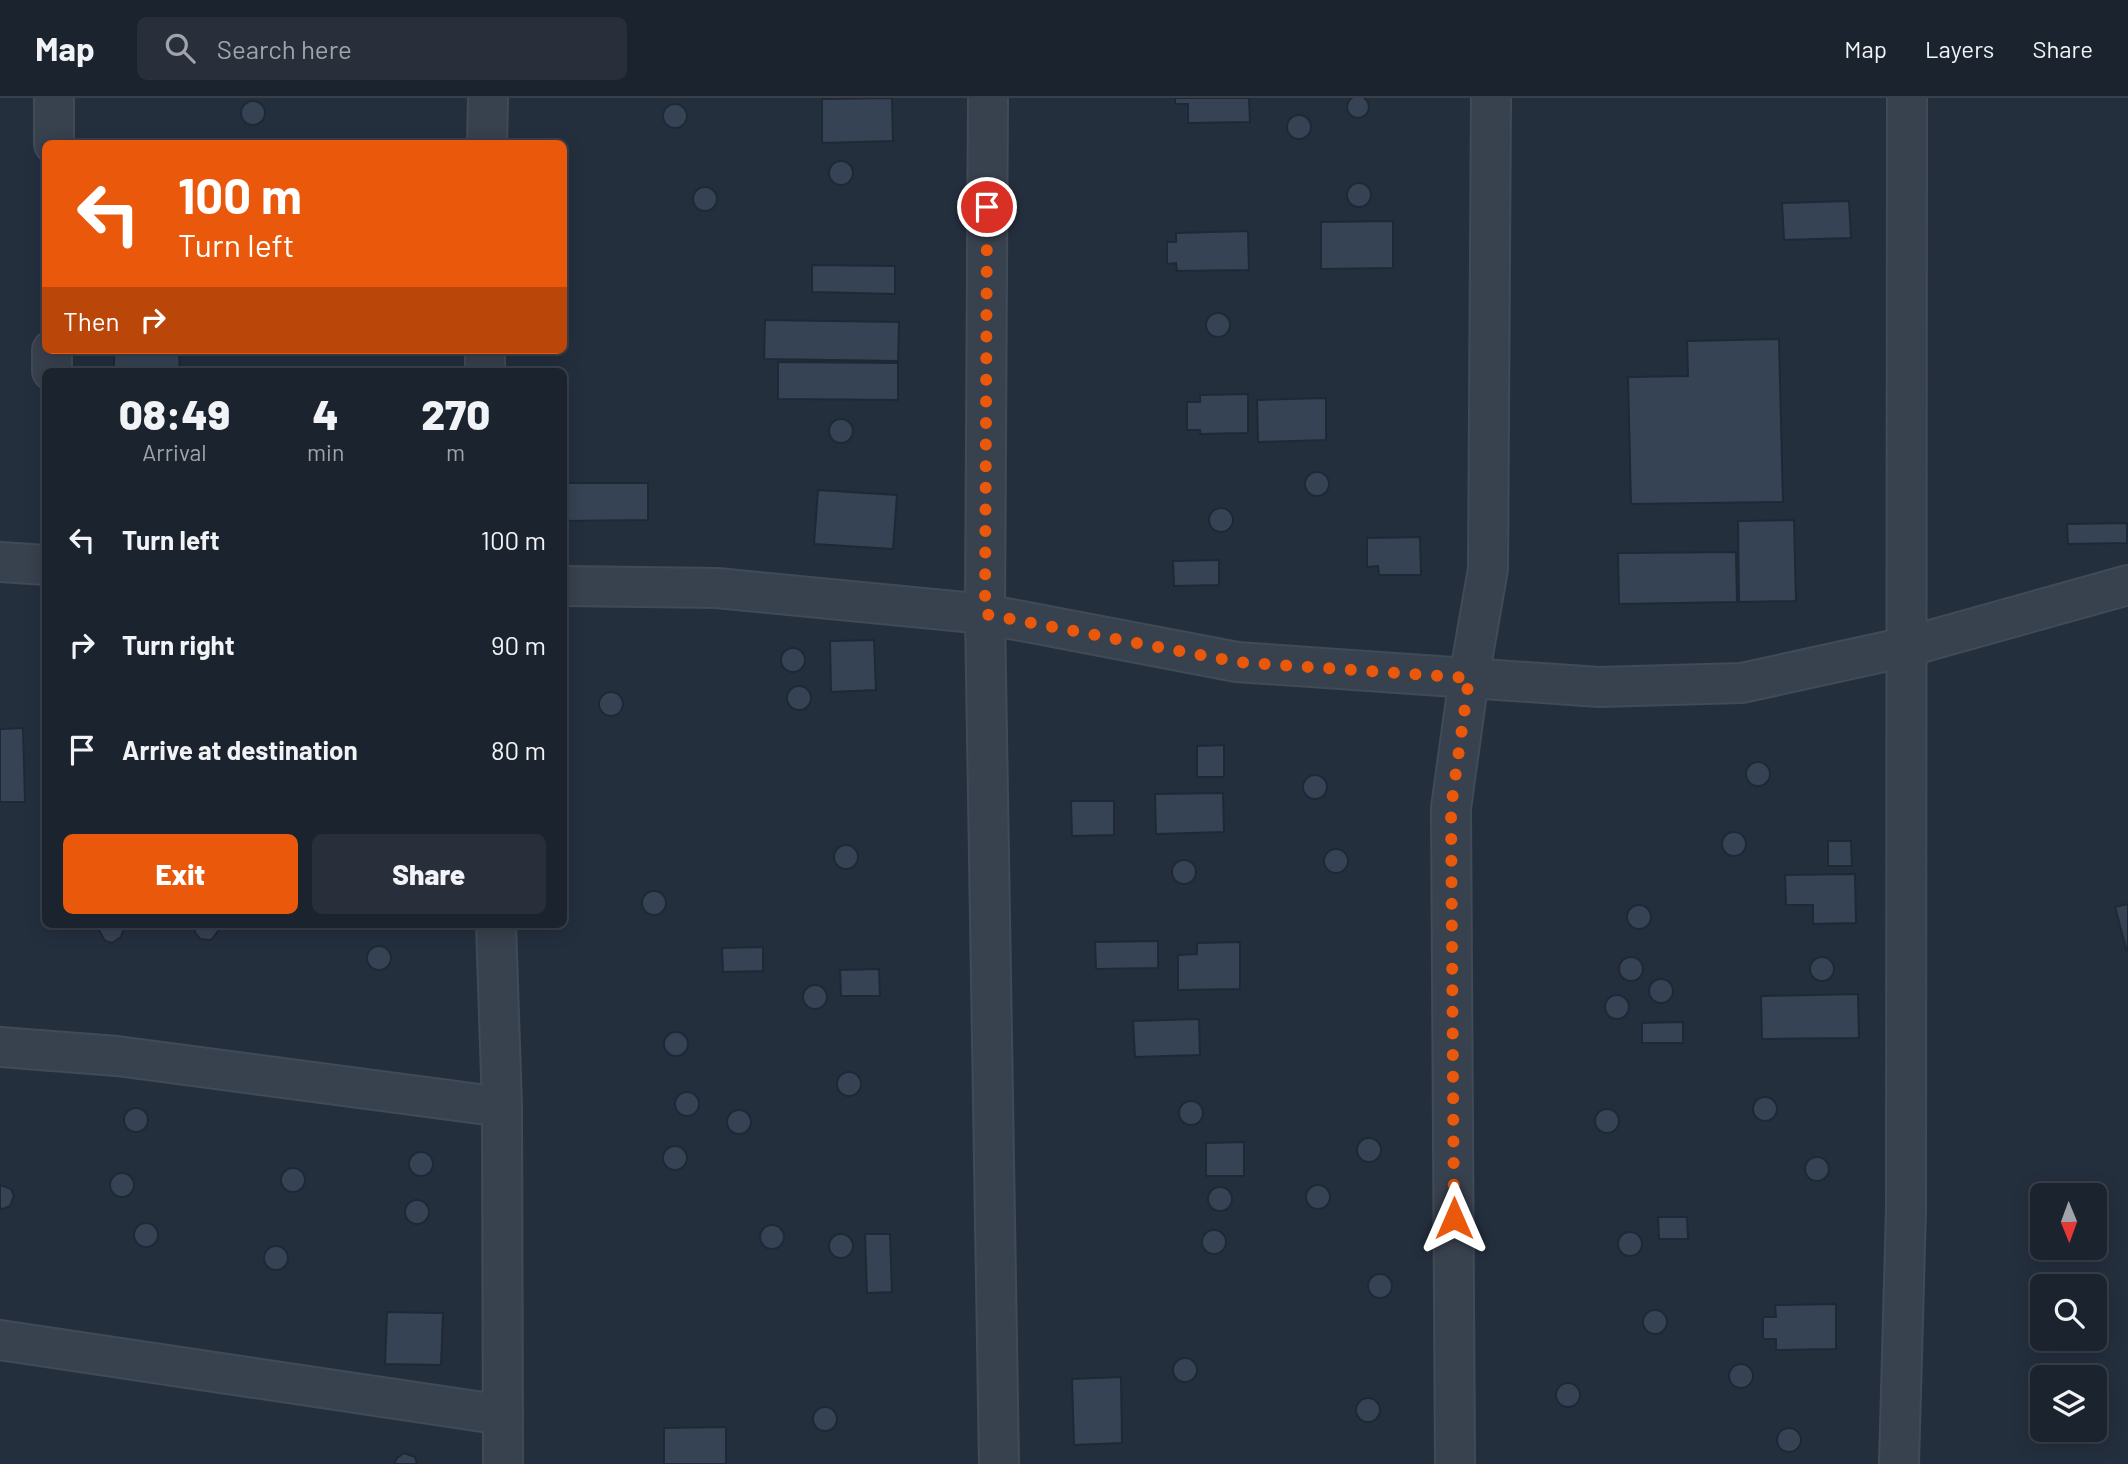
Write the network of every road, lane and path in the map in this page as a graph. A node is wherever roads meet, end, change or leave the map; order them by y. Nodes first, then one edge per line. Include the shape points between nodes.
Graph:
1 (54, 98) edge
2 (488, 98) edge
3 (988, 98) edge
4 (1491, 98) edge
5 (1907, 98) edge
6 (54, 140) edge
7 (487, 140) edge
8 (0, 562) edge
9 (42, 565) edge
10 (2128, 585) edge
11 (567, 586) edge
12 (985, 614) junction
13 (1906, 647) junction
14 (1469, 678) junction
15 (496, 928) edge
16 (0, 1047) edge
17 (502, 1107) junction
18 (0, 1340) edge
19 (503, 1415) junction
20 (503, 1464) edge
21 (999, 1464) edge
22 (1455, 1464) edge
23 (1899, 1464) edge

1 - 6 street
2 - 7 street
3 - 12 street
4 - 14 street via 1488,569
5 - 13 street
8 - 9 street
10 - 13 street
11 - 12 street via 717,588
12 - 14 street via 1237,662
12 - 21 street
13 - 14 street via 1742,683 1599,687
13 - 23 street via 1906,1209
14 - 22 street via 1451,808
15 - 17 street
16 - 17 street via 117,1056
17 - 19 street
18 - 19 street
19 - 20 street

